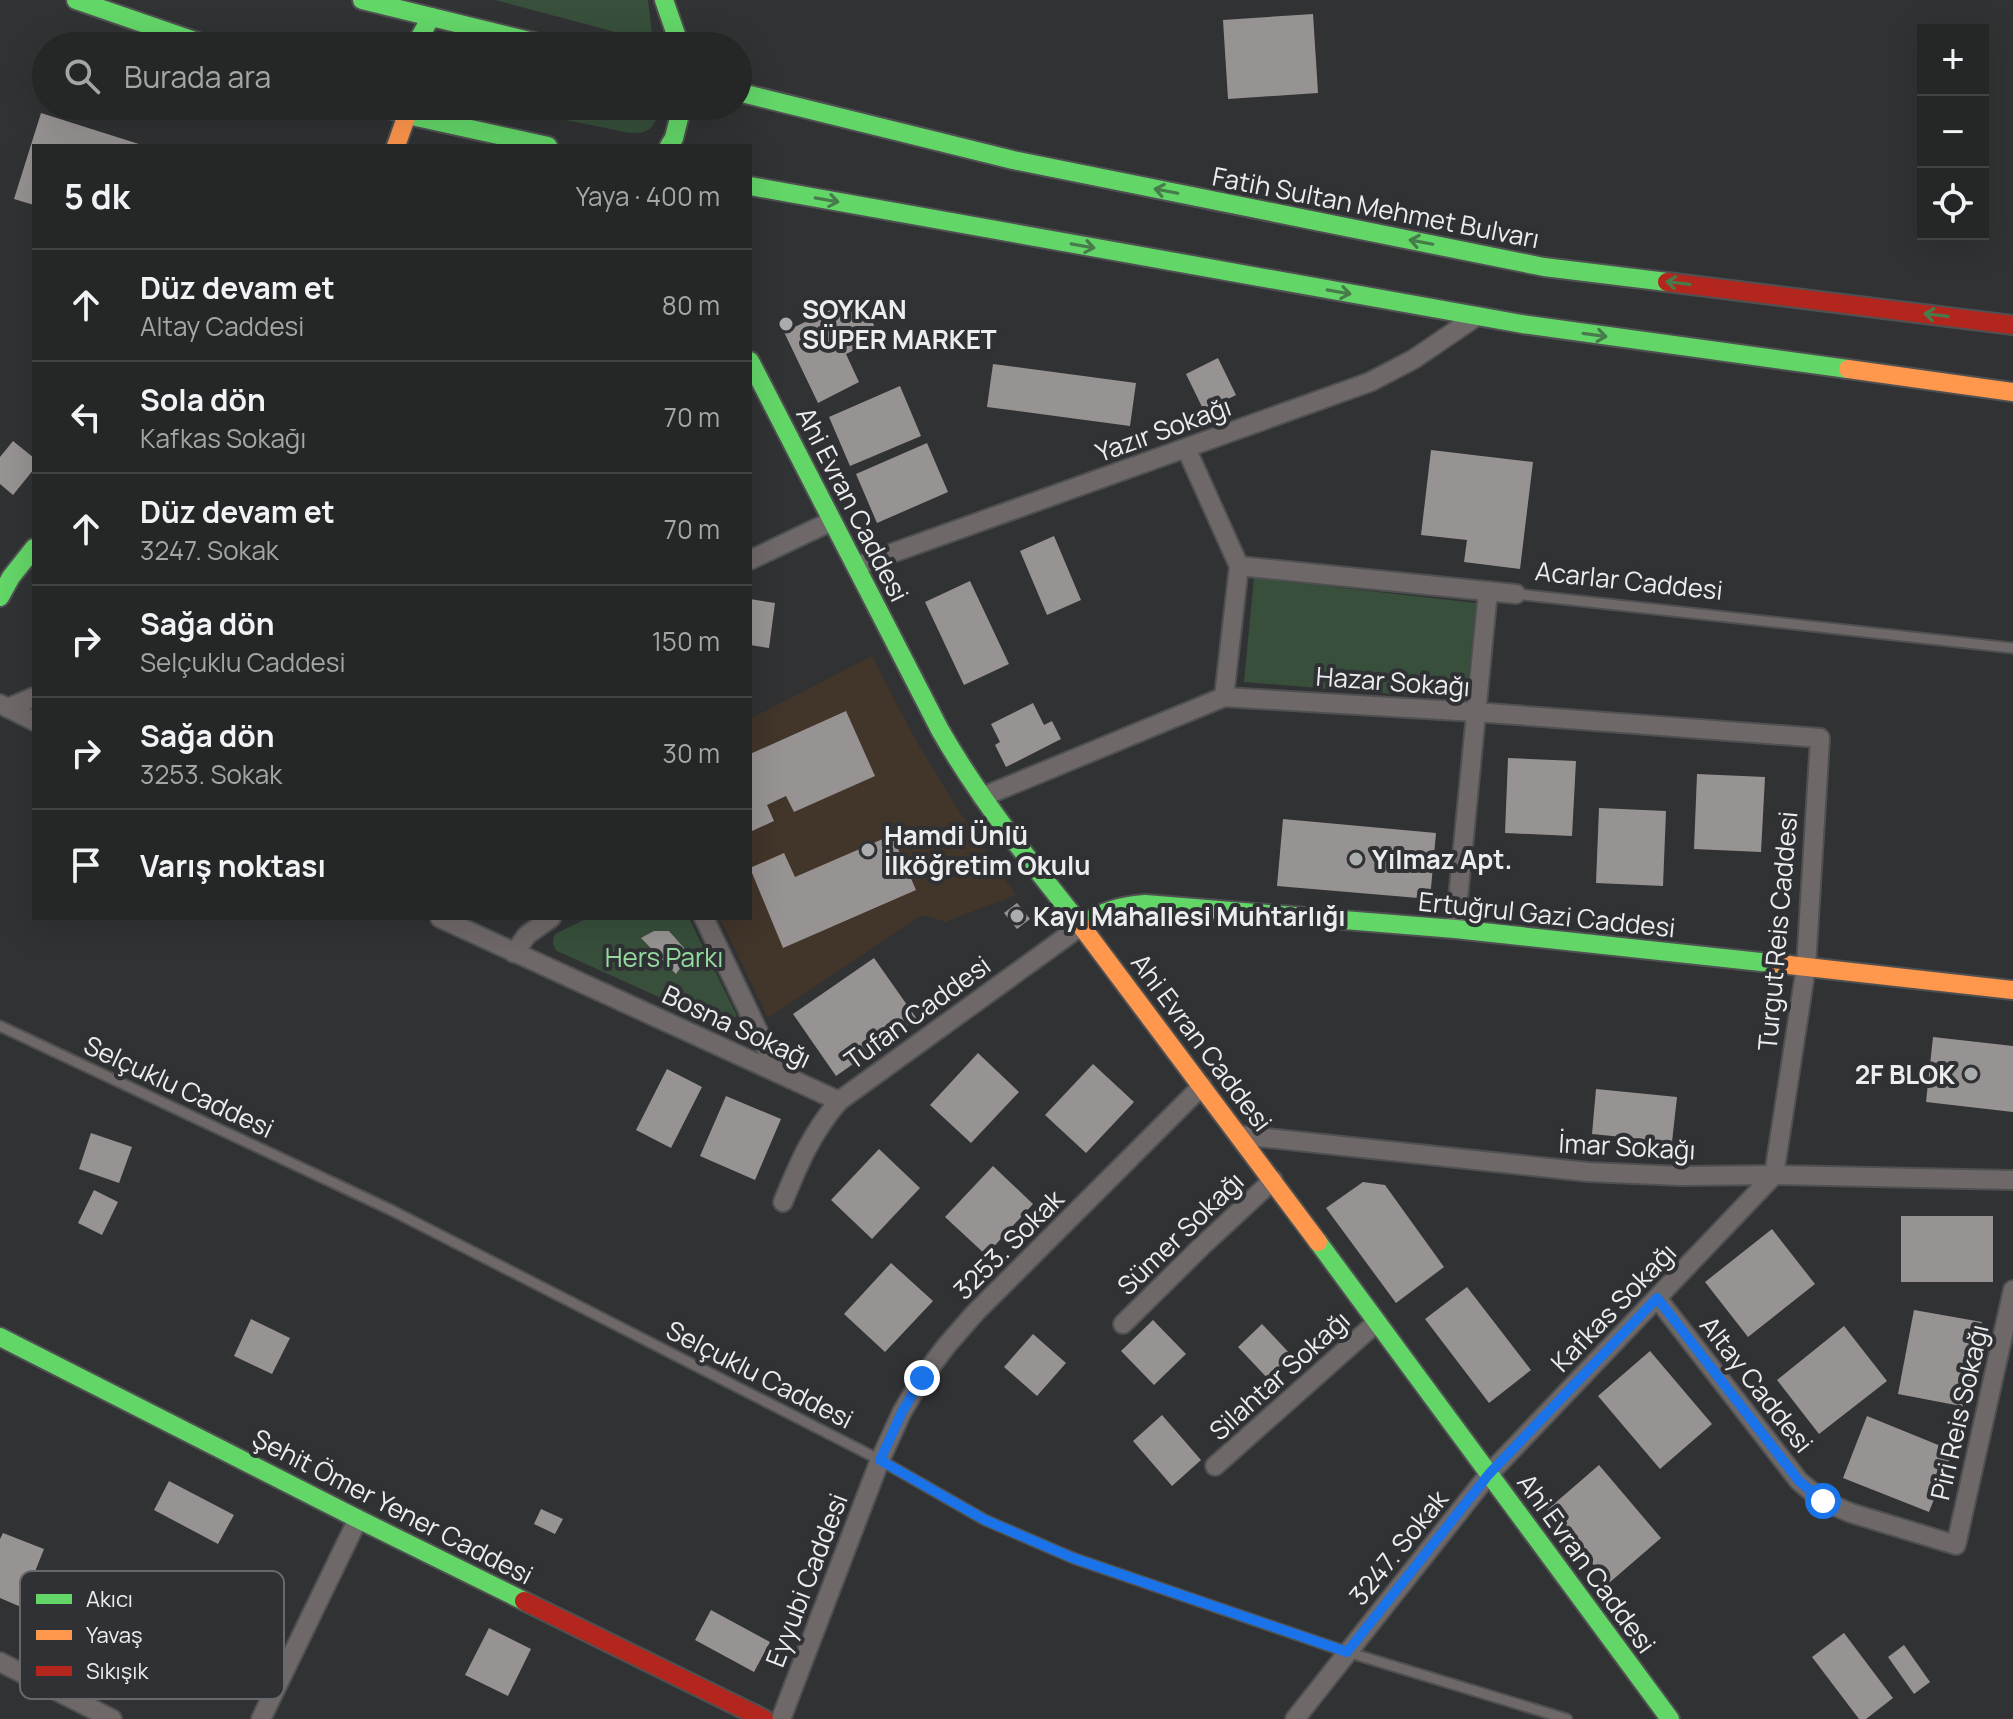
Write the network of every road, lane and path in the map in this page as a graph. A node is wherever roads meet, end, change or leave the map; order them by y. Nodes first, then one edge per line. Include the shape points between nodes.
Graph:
1 (76, 0) edge
2 (362, 0) edge
3 (453, 0) edge
4 (664, 0) edge
5 (431, 17) junction
6 (169, 32) edge
7 (423, 32) edge
8 (493, 32) edge
9 (675, 32) edge
10 (752, 95) edge
11 (404, 120) edge
12 (446, 120) edge
13 (678, 120) edge
14 (397, 144) edge
15 (540, 144) edge
16 (670, 144) edge
17 (752, 186) edge
18 (1477, 316) junction
19 (2013, 325) edge
20 (752, 365) edge
21 (2013, 392) edge
22 (1186, 448) junction
23 (832, 521) junction
24 (32, 551) edge
25 (752, 559) edge
26 (856, 566) junction
27 (1239, 566) junction
28 (1488, 591) junction
29 (1516, 594) joint
30 (0, 597) edge
31 (2013, 648) edge
32 (1224, 697) junction
33 (32, 698) edge
34 (4, 706) edge
35 (1475, 712) junction
36 (32, 720) edge
37 (1820, 738) joint
38 (982, 797) junction
39 (444, 920) edge
40 (548, 920) edge
41 (705, 920) edge
42 (1081, 926) junction
43 (1455, 929) junction
44 (514, 953) junction
45 (1806, 967) junction
46 (2013, 990) edge
47 (0, 1026) edge
48 (778, 1073) junction
49 (1202, 1086) junction
50 (839, 1101) junction
51 (1239, 1135) junction
52 (1774, 1175) junction
53 (1273, 1180) junction
54 (2013, 1180) edge
55 (783, 1202) dead end
56 (2013, 1290) edge
57 (1657, 1298) junction
58 (1377, 1322) junction
59 (1123, 1324) dead end
60 (0, 1337) edge
61 (880, 1460) junction
62 (1215, 1466) dead end
63 (1489, 1474) junction
64 (358, 1519) junction
65 (1956, 1545) joint
66 (1347, 1652) junction
67 (0, 1662) edge
68 (20, 1672) edge
69 (284, 1672) edge
70 (73, 1699) edge
71 (271, 1699) edge
72 (112, 1719) edge
73 (261, 1719) edge
74 (764, 1719) edge
75 (781, 1719) edge
76 (1295, 1719) edge
77 (1567, 1719) edge
78 (1670, 1719) edge

1 - 6 main road
2 - 5 main road
3 - 5 main road
4 - 9 main road
5 - 7 main road
5 - 8 main road
19 -> 10 main road, Fatih Sultan Mehmet Bulvarı via 1544,267 1013,160
11 - 14 main road
12 - 15 main road
13 - 16 main road
17 -> 18 main road
18 -> 21 main road
18 - 22 street, Yazır Sokağı via 1370,382
20 - 23 main road, Ahi Evran Caddesi
22 - 26 street, Yazır Sokağı
22 - 27 street
23 - 25 street
23 - 26 main road, Ahi Evran Caddesi
24 - 30 main road
26 - 38 main road, Ahi Evran Caddesi via 940,730
27 - 28 street, Acarlar Caddesi
27 - 32 street
28 - 29 street, Acarlar Caddesi
28 - 35 street
29 - 31 lane, Acarlar Caddesi
32 - 35 street, Hazar Sokağı
32 - 38 street, Hazar Sokağı
33 - 34 street
34 - 36 street
35 - 37 street, Hazar Sokağı
35 - 43 street
37 - 45 street, Turgut Reis Caddesi
38 - 42 main road, Ahi Evran Caddesi
39 - 44 street, Bosna Sokağı
40 - 44 street
41 - 48 street
42 - 43 main road, Ertuğrul Gazi Caddesi via 1116,906 1145,904
42 - 49 main road, Ahi Evran Caddesi
42 - 50 street, Tufan Caddesi
43 - 45 main road, Ertuğrul Gazi Caddesi
44 - 48 street, Bosna Sokağı
45 - 46 main road, Ertuğrul Gazi Caddesi
45 - 52 street, Turgut Reis Caddesi
47 - 61 lane, Selçuklu Caddesi via 391,1210
48 - 50 street, Bosna Sokağı
49 - 51 main road, Ahi Evran Caddesi
49 - 61 street, 3253. Sokak via 947,1345 902,1412
50 - 55 street, Tufan Caddesi via 820,1123
51 - 52 street, İmar Sokağı via 1588,1172
51 - 53 main road, Ahi Evran Caddesi
52 - 54 street, İmar Sokağı
52 - 57 street, Kafkas Sokağı
53 - 58 main road, Ahi Evran Caddesi
53 - 59 street, Sümer Sokağı
56 - 65 street, Piri Reis Sokağı
57 - 63 street, Kafkas Sokağı
57 - 65 street, Altay Caddesi via 1799,1481 1823,1501
58 - 62 street, Silahtar Sokağı
58 - 63 main road, Ahi Evran Caddesi
60 - 64 main road, Şehit Ömer Yener Caddesi
61 - 66 lane, Selçuklu Caddesi via 985,1520 1073,1558
61 - 75 street, Eyyubi Caddesi
63 - 66 street, 3247. Sokak
63 - 78 main road, Ahi Evran Caddesi
64 - 69 street
64 - 74 main road, Şehit Ömer Yener Caddesi
66 - 76 street, 3247. Sokak
66 - 77 lane, Selçuklu Caddesi
67 - 68 street
70 - 72 street
71 - 73 street

